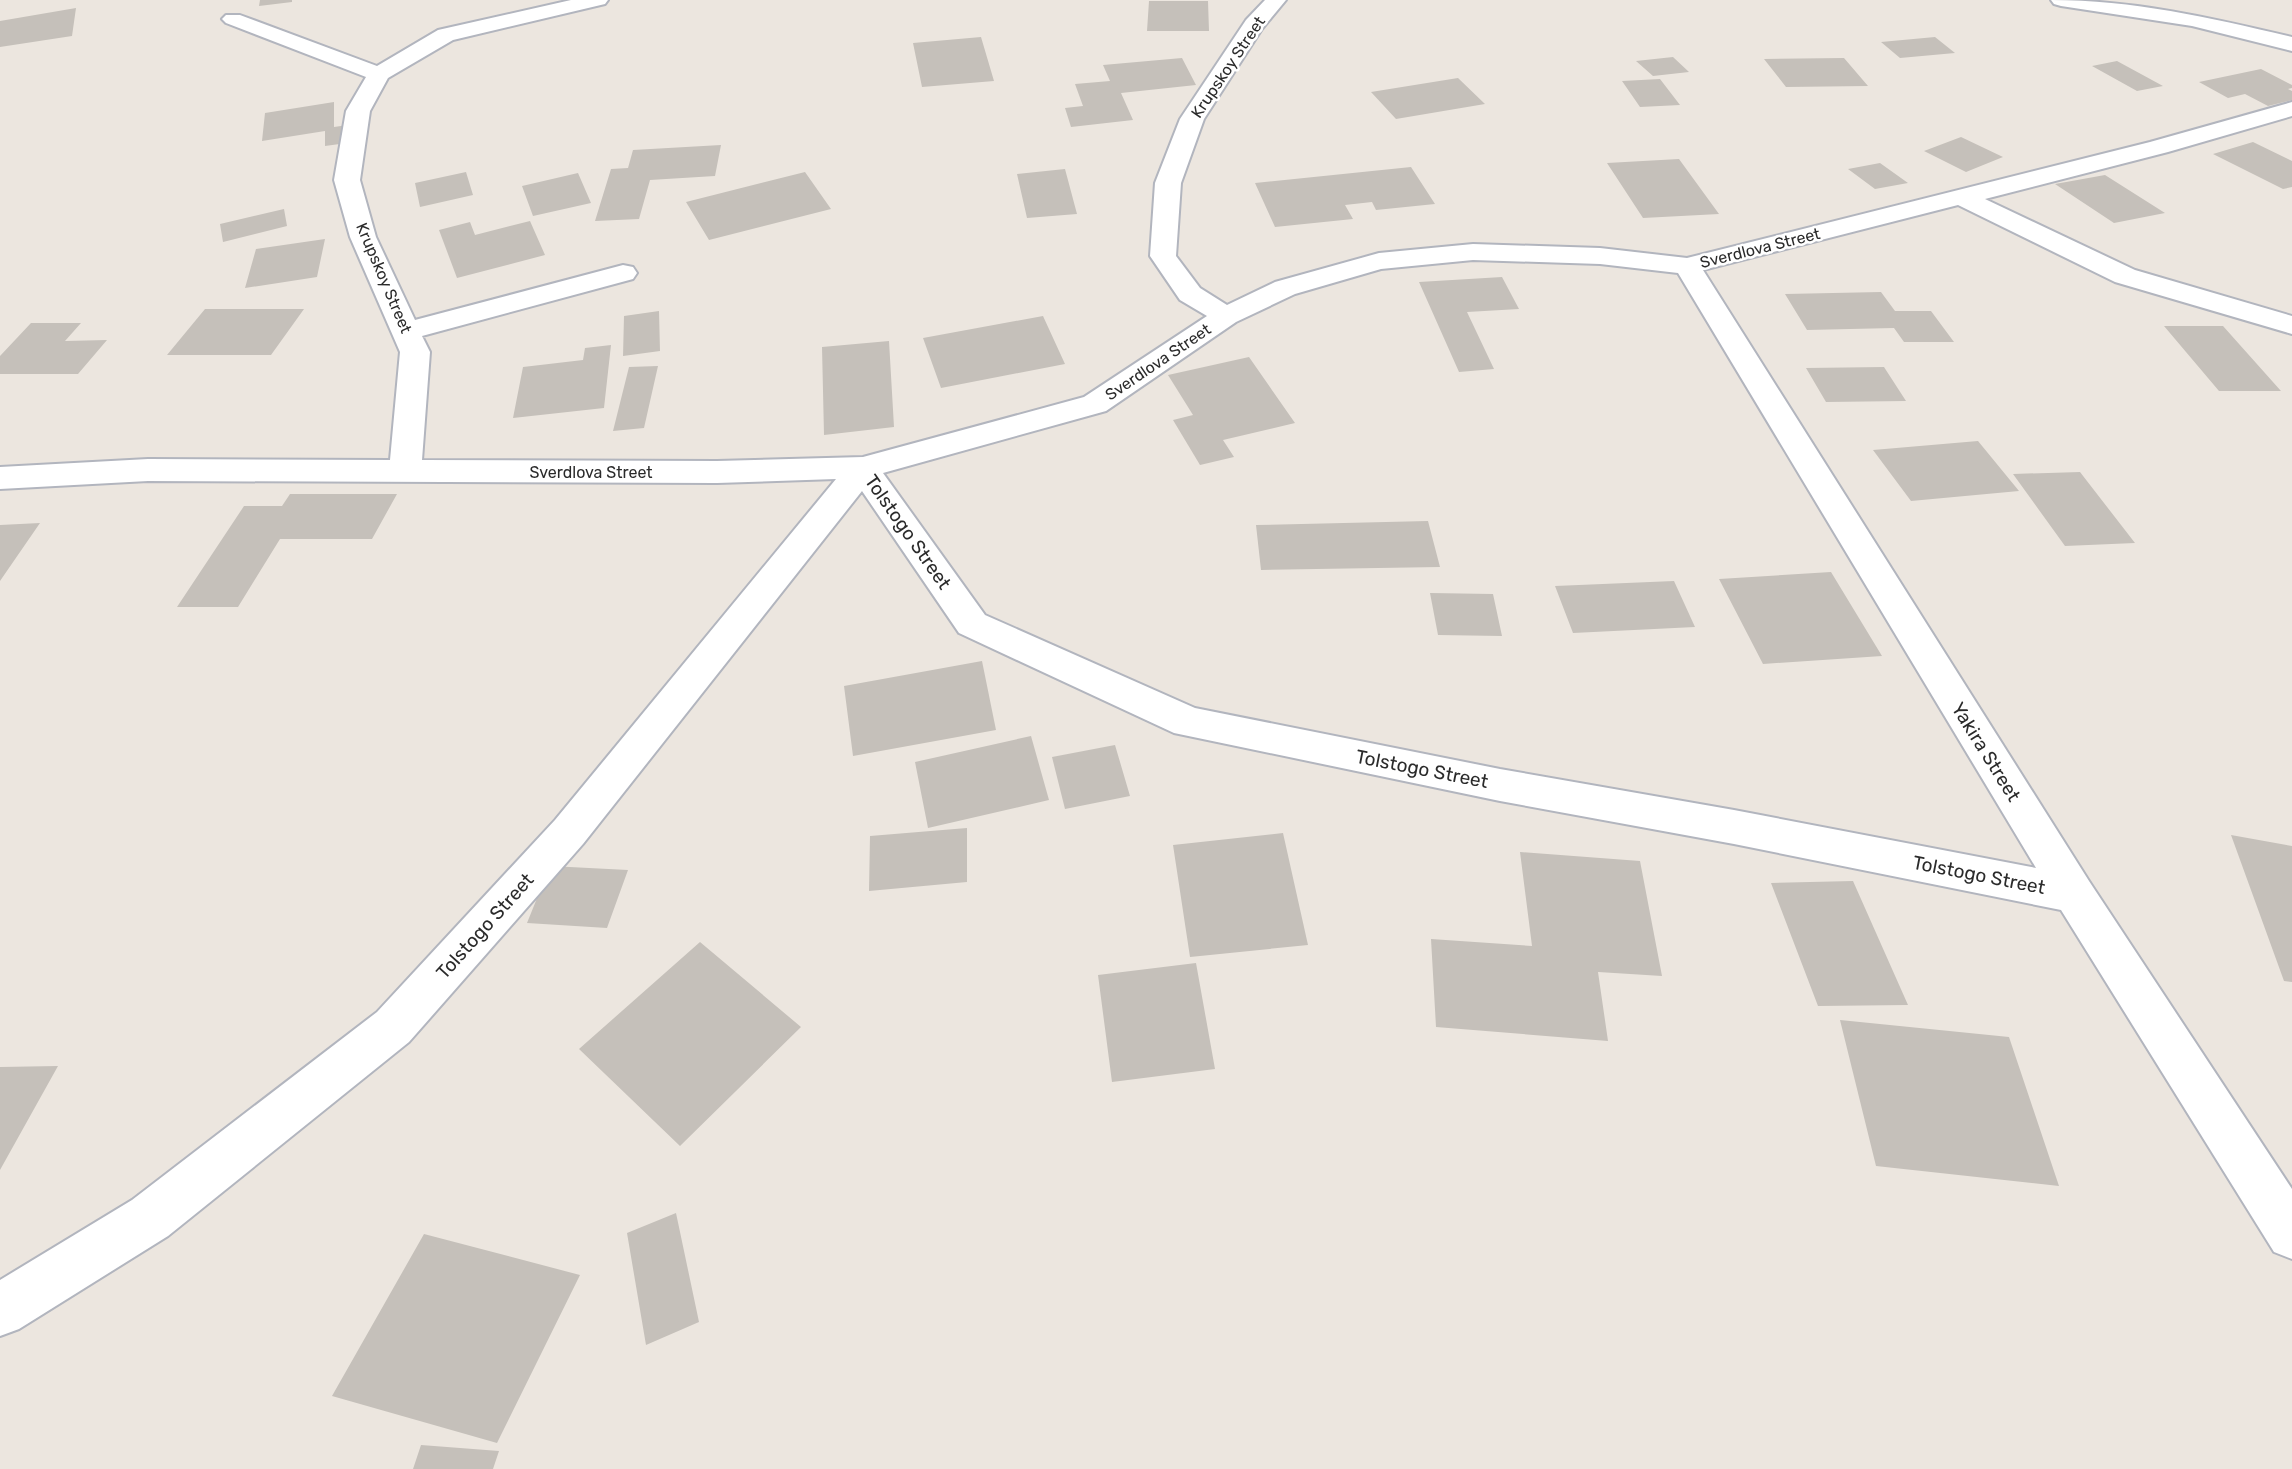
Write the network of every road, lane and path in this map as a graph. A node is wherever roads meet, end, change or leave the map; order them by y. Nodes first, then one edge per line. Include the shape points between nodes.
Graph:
1 (598, 0) edge
2 (1276, 0) edge
3 (2061, 0) edge
4 (233, 19) dead end
5 (2292, 44) edge
6 (379, 74) junction
7 (2292, 109) edge
8 (1961, 197) junction
9 (1687, 267) junction
10 (623, 273) dead end
11 (1226, 316) junction
12 (2292, 325) edge
13 (408, 331) junction
14 (863, 468) junction
15 (405, 470) junction
16 (0, 478) edge
17 (2074, 894) junction
18 (2292, 1234) edge
19 (0, 1310) edge

1 - 6 street via 446,35
2 - 11 street, Krupskoy Street via 1192,118 1168,183 1163,256 1190,294
3 - 5 street via 2192,20
4 - 6 street
6 - 13 street, Krupskoy Street via 358,111 347,180 363,237
7 - 8 street, Sverdlova Street via 2159,148
8 - 9 street, Sverdlova Street
8 - 12 street via 2125,276
9 - 11 street, Sverdlova Street via 1600,256 1473,252 1379,261 1285,288
9 - 17 street, Yakira Street
10 - 13 street
11 - 14 street, Sverdlova Street via 1096,404
13 - 15 street, Krupskoy Street via 415,352
14 - 15 street, Sverdlova Street
14 - 17 street, Tolstogo Street via 972,624 1188,722
14 - 19 street, Tolstogo Street via 569,832 393,1027 150,1218
15 - 16 street, Sverdlova Street via 148,470
17 - 18 street, Yakira Street

